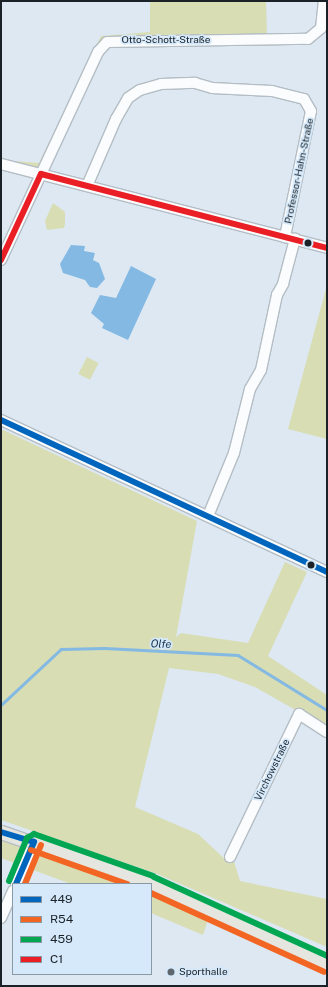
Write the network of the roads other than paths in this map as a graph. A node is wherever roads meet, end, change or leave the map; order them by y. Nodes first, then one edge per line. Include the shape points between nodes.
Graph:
1 (324, 2) edge
2 (1, 164) edge
3 (41, 174) junction
4 (87, 186) junction
5 (290, 238) junction
6 (327, 248) edge
7 (1, 260) edge
8 (1, 420) edge
9 (208, 516) junction
10 (327, 572) edge
11 (327, 732) edge
12 (1, 832) edge
13 (34, 842) junction
14 (230, 857) dead end
15 (16, 883) edge
16 (147, 883) edge
17 (152, 885) edge
18 (12, 893) edge
19 (1, 918) edge
20 (327, 965) edge

1 - 3 street, Otto-Schott-Straße via 321,28 308,39 108,42 98,52
2 - 3 street
3 - 4 street
3 - 7 street, Otto-Schott-Straße
4 - 5 street
4 - 5 street, Professor-Hahn-Straße via 116,119 128,98 140,90 161,84 195,83 212,88 272,91 300,98 310,104 311,111
5 - 6 street
5 - 9 street via 283,284 277,295 261,370 250,389 234,453
8 - 9 street
9 - 10 street
11 - 14 street, Virchowstraße via 299,714
12 - 13 main road
13 - 15 street
13 - 16 main road
17 - 20 main road
18 - 19 street

